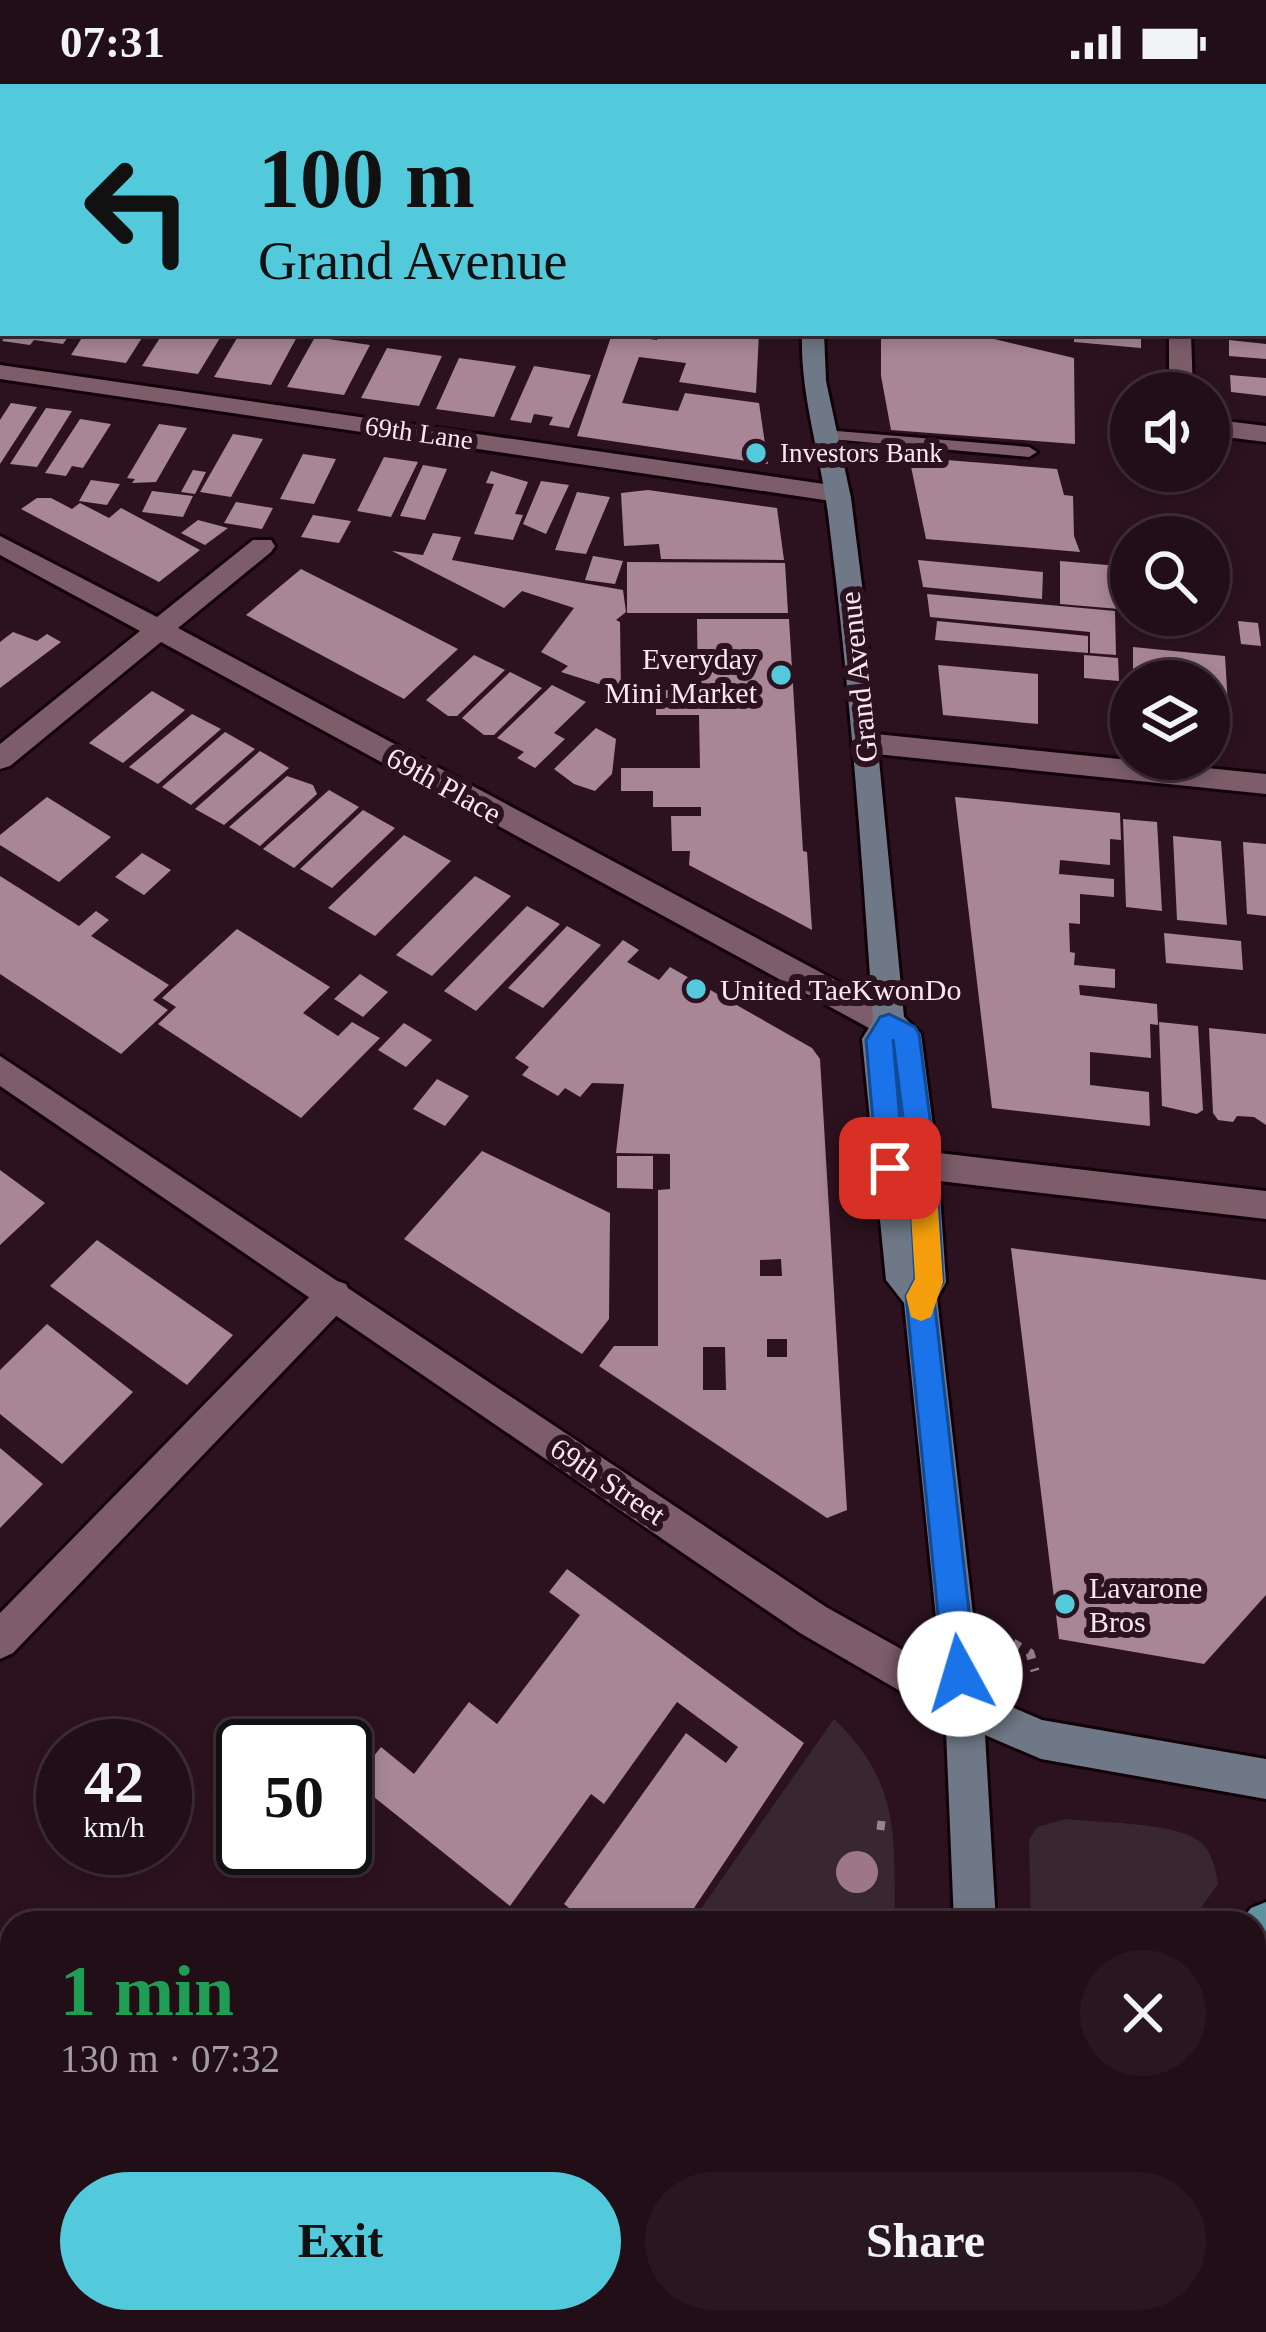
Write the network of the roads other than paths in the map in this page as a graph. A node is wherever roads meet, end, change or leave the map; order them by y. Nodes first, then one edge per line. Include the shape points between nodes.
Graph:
1 (813, 336) edge
2 (1180, 336) edge
3 (0, 372) edge
4 (1181, 372) edge
5 (1230, 430) edge
6 (1266, 434) edge
7 (825, 435) junction
8 (1029, 452) dead end
9 (838, 494) junction
10 (0, 544) edge
11 (262, 546) dead end
12 (160, 630) junction
13 (866, 743) junction
14 (0, 759) edge
15 (1266, 784) edge
16 (889, 1024) junction
17 (0, 1069) edge
18 (922, 1165) junction
19 (1266, 1204) edge
20 (334, 1294) junction
21 (920, 1296) junction
22 (0, 1640) edge
23 (964, 1706) junction
24 (1266, 1779) edge
25 (974, 1911) edge

1 - 7 main road, Grand Avenue via 810,370
2 - 4 street
3 - 9 street, 69th Lane
5 - 6 street
7 - 8 lane
7 - 9 main road, Grand Avenue
9 - 13 main road, Grand Avenue
10 - 12 street, 69th Place
11 - 12 street
12 - 14 street
12 - 16 street, 69th Place
13 - 15 street
13 - 16 main road, Grand Avenue
16 - 18 main road, Grand Avenue via 906,1034
16 - 21 main road, Grand Avenue via 878,1040 902,1280
17 - 20 street, 69th Street
18 - 19 street
18 - 21 main road, Grand Avenue via 929,1282
20 - 22 street
20 - 23 street, 69th Street via 814,1620
21 - 23 main road, Grand Avenue
23 - 24 main road, 69th Street via 1041,1738
23 - 25 main road, Grand Avenue

